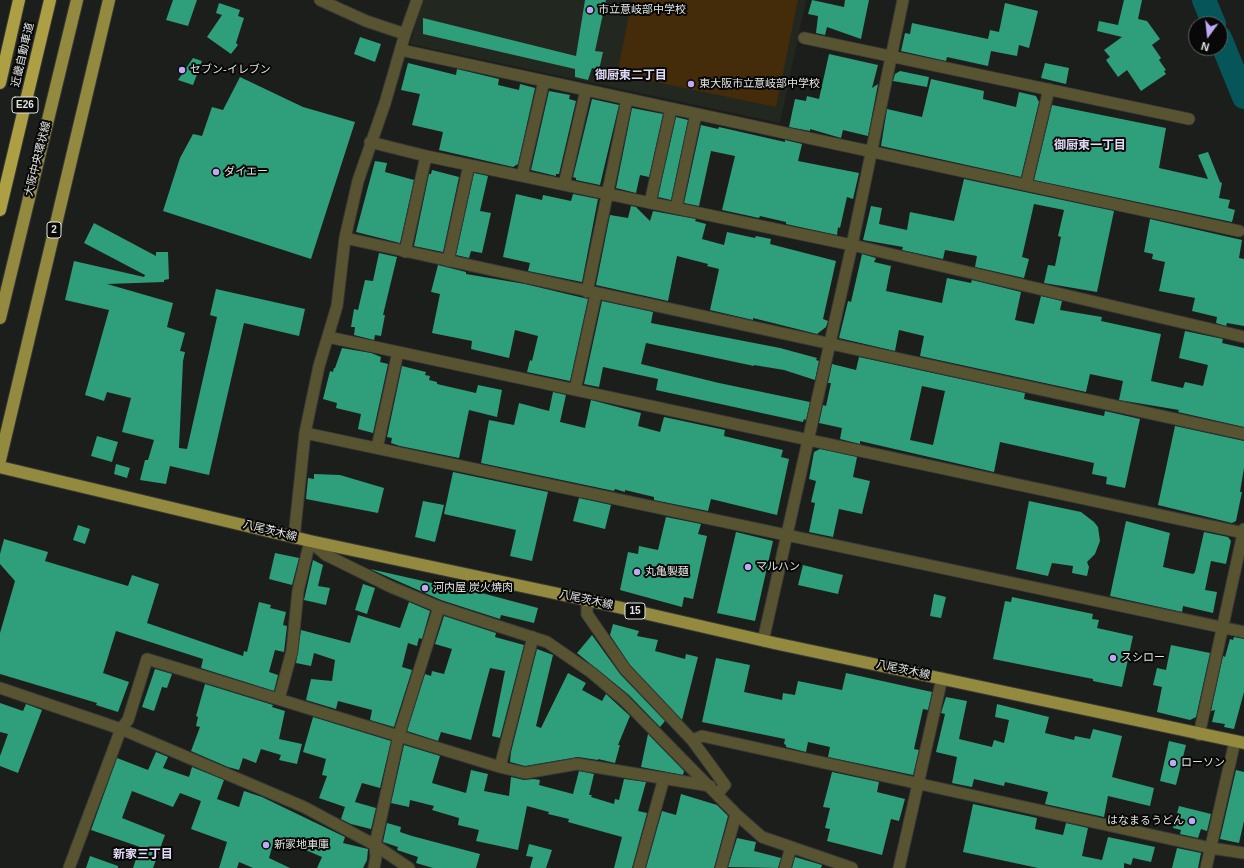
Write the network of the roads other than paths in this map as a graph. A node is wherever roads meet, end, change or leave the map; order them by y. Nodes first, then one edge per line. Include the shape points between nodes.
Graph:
1 (19, 0) edge
2 (50, 0) edge
3 (77, 0) edge
4 (108, 0) edge
5 (320, 0) edge
6 (417, 0) edge
7 (903, 0) edge
8 (405, 34) junction
9 (804, 38) dead end
10 (401, 50) junction
11 (892, 55) junction
12 (544, 81) junction
13 (0, 83) edge
14 (1049, 89) junction
15 (586, 90) junction
16 (628, 99) junction
17 (670, 108) junction
18 (696, 114) junction
19 (1189, 119) dead end
20 (370, 142) junction
21 (871, 152) junction
22 (426, 156) junction
23 (469, 165) junction
24 (522, 176) junction
25 (564, 185) junction
26 (1026, 185) junction
27 (608, 194) junction
28 (650, 203) junction
29 (676, 208) junction
30 (0, 210) edge
31 (1239, 231) dead end
32 (345, 238) junction
33 (852, 245) junction
34 (405, 252) junction
35 (448, 261) junction
36 (592, 293) junction
37 (0, 317) edge
38 (328, 337) junction
39 (1244, 337) edge
40 (830, 345) junction
41 (398, 352) junction
42 (575, 390) junction
43 (305, 433) junction
44 (1244, 434) edge
45 (808, 441) junction
46 (377, 448) junction
47 (0, 460) edge
48 (0, 467) edge
49 (1244, 532) edge
50 (786, 536) junction
51 (294, 538) junction
52 (310, 541) junction
53 (587, 600) junction
54 (440, 607) junction
55 (1222, 628) junction
56 (1244, 632) edge
57 (533, 637) junction
58 (763, 640) junction
59 (942, 678) junction
60 (0, 688) edge
61 (279, 699) junction
62 (121, 729) junction
63 (1200, 734) junction
64 (398, 735) junction
65 (692, 740) junction
66 (1239, 742) edge
67 (500, 767) junction
68 (664, 778) junction
69 (919, 784) junction
70 (714, 790) junction
71 (736, 814) junction
72 (375, 845) junction
73 (791, 847) junction
74 (1211, 848) junction
75 (1244, 853) edge
76 (69, 868) edge
77 (374, 868) edge
78 (409, 868) edge
79 (639, 868) edge
80 (721, 868) edge
81 (785, 868) edge
82 (852, 868) edge
83 (899, 868) edge
84 (1206, 868) edge

1 - 13 highway, 近畿自動車道
2 - 30 highway, 近畿自動車道 / E26
3 - 37 main road, 大阪中央環状線
4 - 47 main road, 2
5 - 8 street
6 - 8 street
7 - 11 street
8 - 10 street
9 - 11 street
10 - 12 street
10 - 20 street
11 - 14 street
11 - 21 street
12 - 15 street
12 - 24 street
14 - 19 street
14 - 26 street
15 - 16 street
15 - 25 street
16 - 17 street
16 - 27 street
17 - 18 street
17 - 28 street
18 - 21 street
18 - 29 street
20 - 22 street
20 - 32 street
21 - 26 street
21 - 33 street
22 - 23 street
22 - 34 street
23 - 24 street
23 - 35 street
24 - 25 street
25 - 27 street
26 - 31 street
27 - 28 street
27 - 36 street
28 - 29 street
29 - 33 street
32 - 34 street
32 - 38 street via 337,306
33 - 39 street
33 - 40 street
34 - 35 street
35 - 36 street
36 - 40 street
36 - 42 street
38 - 41 street
38 - 43 street
40 - 44 street
40 - 45 street
41 - 42 street
41 - 46 street
42 - 45 street
43 - 46 street
43 - 51 street
45 - 49 street
45 - 50 street
46 - 50 street
48 - 51 main road, 八尾茨木線 / 15
49 - 55 street
50 - 55 street
50 - 58 street
51 - 52 main road, 八尾茨木線 / 15
52 - 53 main road, 八尾茨木線 / 15
52 - 54 street via 326,555 391,587
52 - 61 street via 298,591 292,651
53 - 58 main road, 八尾茨木線 / 15
53 - 65 street via 587,614 625,669
54 - 57 street
54 - 64 street
55 - 56 street
55 - 63 street
57 - 67 street
57 - 70 street via 547,642 592,673 624,700
58 - 59 main road, 八尾茨木線 / 15
59 - 63 main road, 八尾茨木線 / 15
59 - 69 street
60 - 62 street
61 - 62 street via 147,659 128,720
61 - 64 street
62 - 72 street via 304,807
62 - 76 street
63 - 66 main road, 八尾茨木線 / 15
64 - 67 street
64 - 72 street
65 - 69 street via 702,736
65 - 70 street via 725,784
66 - 74 street
67 - 68 street via 525,773 577,764
68 - 70 street
68 - 79 street
69 - 74 street
69 - 83 street
70 - 71 street
71 - 73 street via 762,837
71 - 80 street
72 - 77 street
72 - 78 street
73 - 81 street
73 - 82 street
74 - 75 street
74 - 84 street

